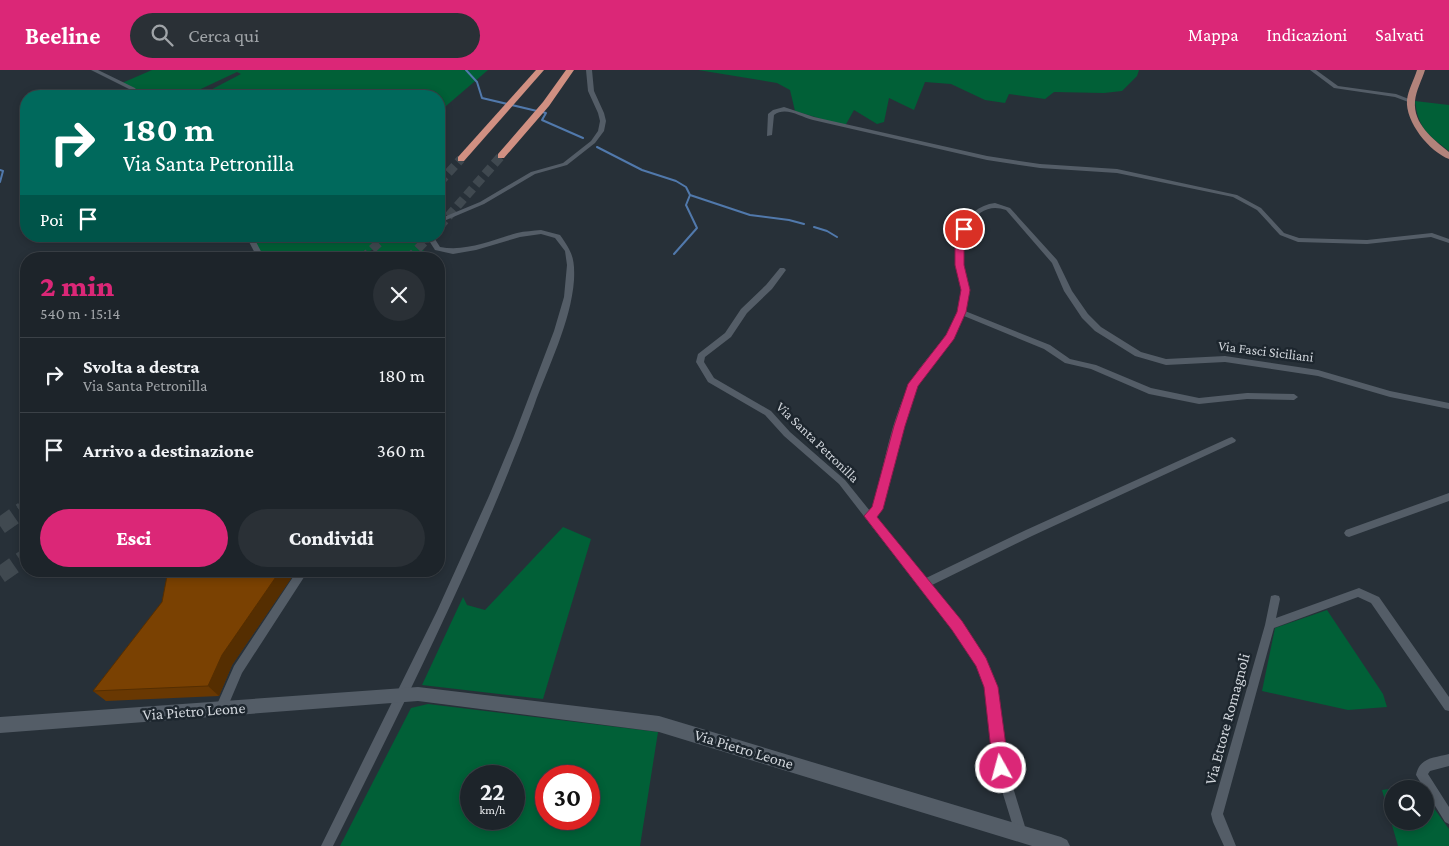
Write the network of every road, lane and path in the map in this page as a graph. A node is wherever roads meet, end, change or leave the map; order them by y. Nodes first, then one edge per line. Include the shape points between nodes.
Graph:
1 (94, 70) edge
2 (540, 70) edge
3 (570, 70) edge
4 (590, 70) edge
5 (1313, 70) edge
6 (1420, 70) edge
7 (134, 90) edge
8 (1411, 101) junction
9 (769, 135) dead end
10 (501, 156) tunnel mouth
11 (1449, 156) edge
12 (461, 159) tunnel mouth
13 (995, 204) joint
14 (445, 219) edge
15 (1449, 241) edge
16 (431, 242) edge
17 (782, 270) dead end
18 (962, 312) junction
19 (1294, 397) dead end
20 (1449, 406) edge
21 (1232, 440) dead end
22 (1449, 497) edge
23 (870, 516) junction
24 (1348, 532) dead end
25 (299, 577) edge
26 (924, 584) junction
27 (1275, 599) dead end
28 (1270, 625) junction
29 (1449, 706) edge
30 (221, 709) junction
31 (0, 725) edge
32 (1449, 760) edge
33 (1449, 818) edge
34 (1021, 833) junction
35 (326, 846) edge
36 (1061, 846) edge
37 (1230, 846) edge

1 - 7 street
2 - 12 highway
3 - 10 highway via 546,104
4 - 14 street via 591,91 603,122 601,132 593,142 565,164 533,173 482,204
5 - 8 street via 1336,87
6 - 8 main road
8 - 11 main road via 1418,128
9 - 15 street via 771,114 791,109 821,121 987,158 1040,166 1116,170 1235,196 1259,208 1282,234 1298,240 1367,242 1432,235
13 - 18 street via 984,207 970,220 962,234 959,262 966,290
13 - 20 street, Via Fasci Siciliani via 1010,212 1055,262 1072,297 1090,322 1138,354 1166,362 1217,358 1318,373 1390,394
16 - 35 street via 439,248 458,252 521,233 541,232 557,237 566,246 570,257 567,302 530,409 485,519
17 - 23 street, Via Santa Petronilla via 744,311 728,335 701,356 700,362 715,383 768,413 842,482
18 - 19 street via 1047,347 1068,362 1093,367 1149,391 1199,400
18 - 23 street via 950,336 913,384 877,509
21 - 26 street
22 - 24 street
23 - 26 street, Via Santa Petronilla
25 - 30 street via 238,670
26 - 34 street, Via Santa Petronilla via 970,645 987,676 1001,768
27 - 28 street, Via Ettore Romagnoli
28 - 29 street via 1359,592 1375,600
28 - 37 street, Via Ettore Romagnoli via 1218,814
30 - 31 main road, Via Pietro Leone
30 - 34 main road, Via Pietro Leone via 418,694 659,724
32 - 33 street via 1422,770
34 - 36 main road, Via Pietro Leone

